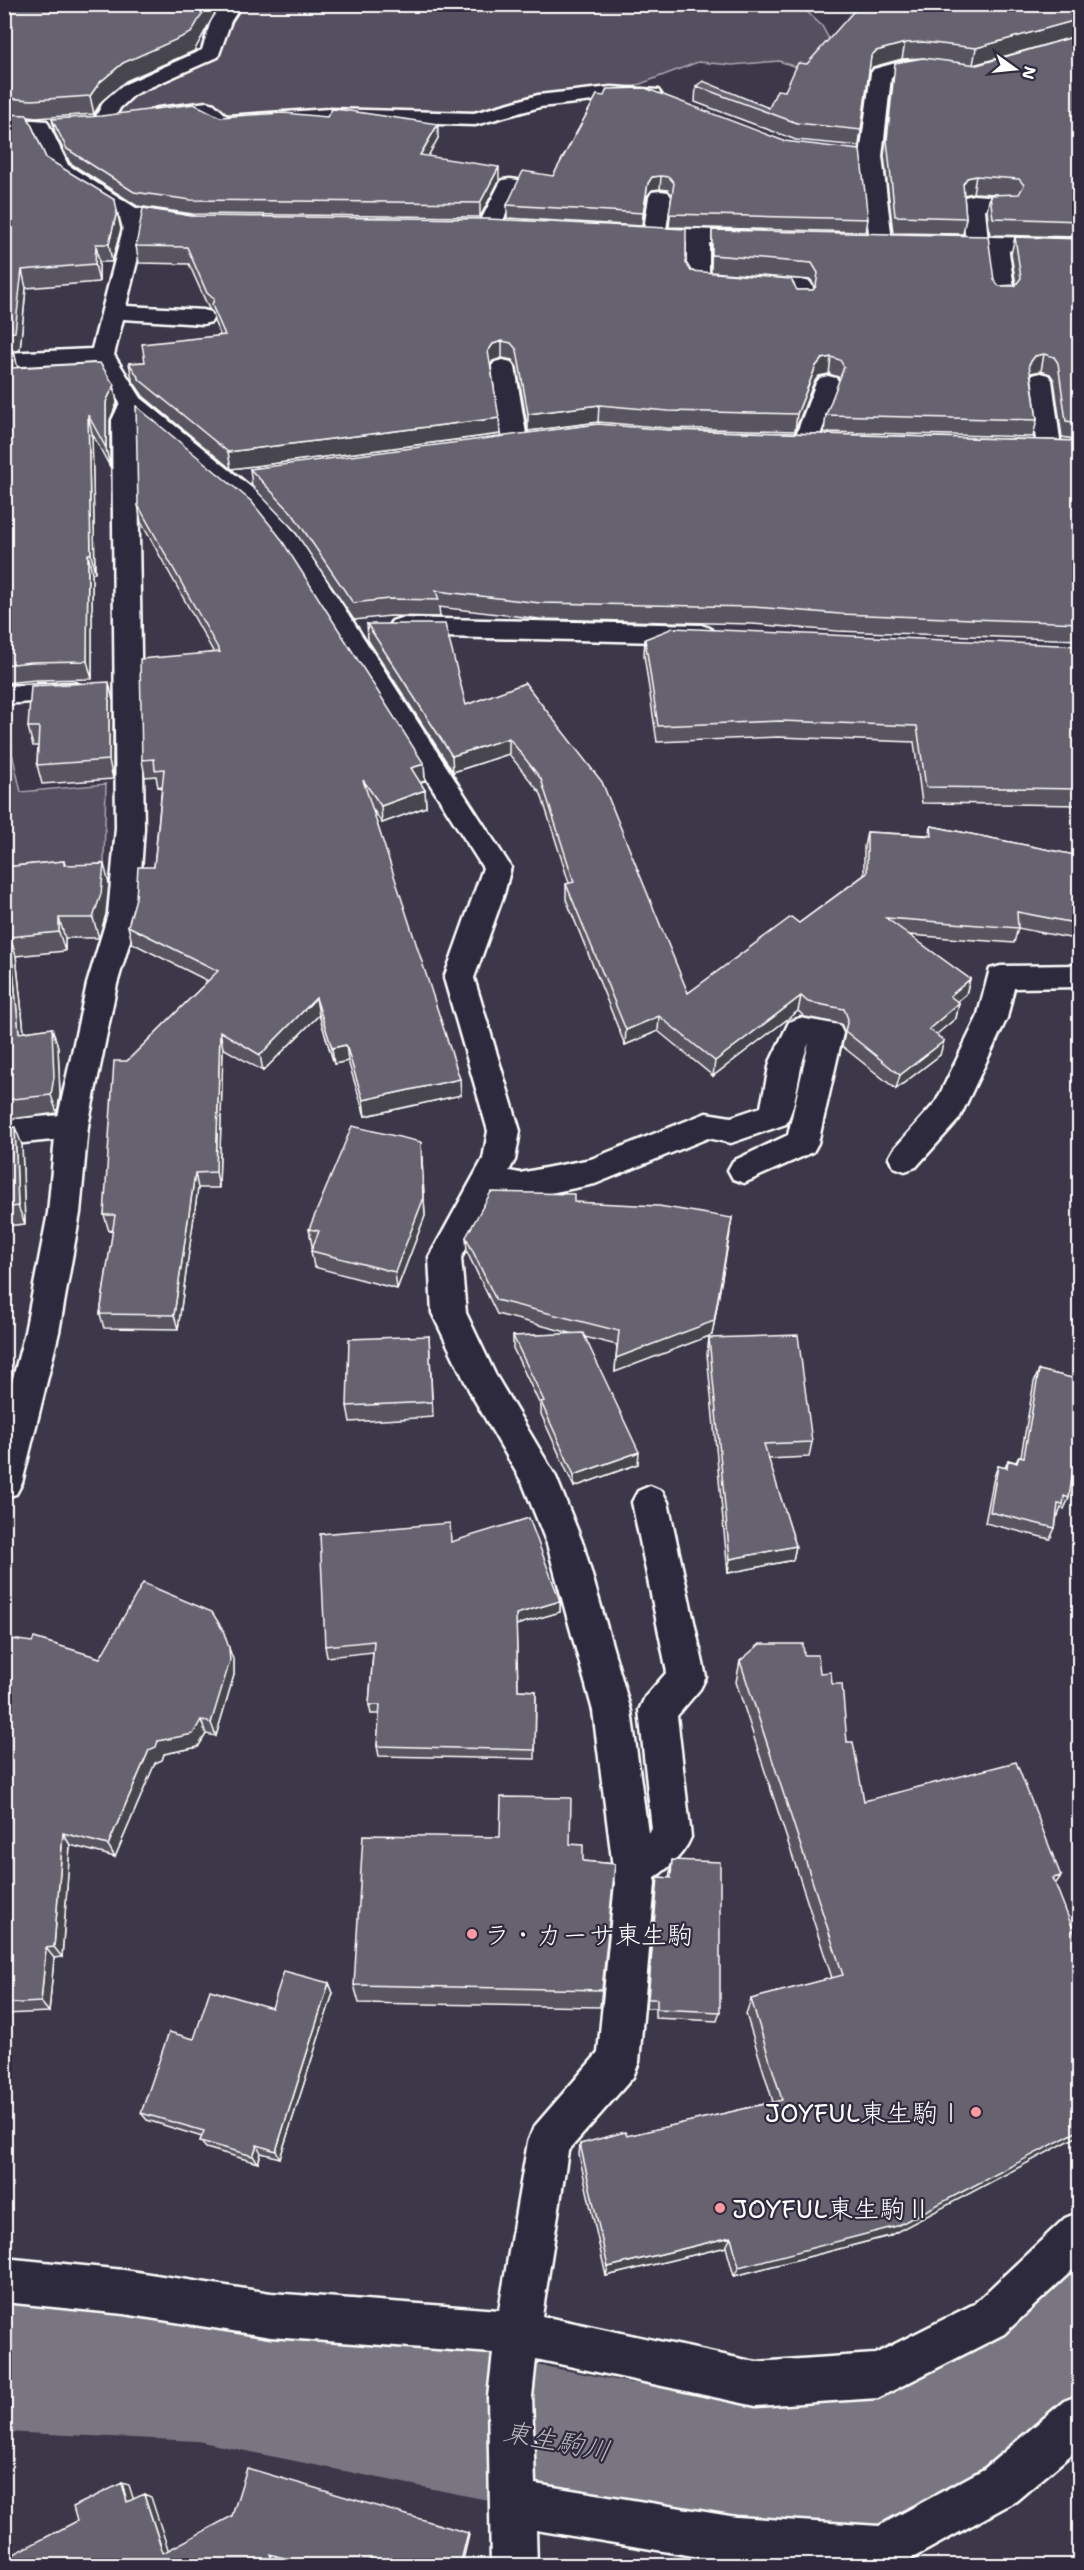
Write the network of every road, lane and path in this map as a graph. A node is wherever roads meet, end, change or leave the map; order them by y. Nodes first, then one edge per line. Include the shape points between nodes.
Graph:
1 (233, 4) edge
2 (963, 72) edge
3 (665, 99) edge
4 (71, 123) junction
5 (4, 124) edge
6 (848, 154) edge
7 (871, 156) junction
8 (510, 184) dead end
9 (660, 197) dead end
10 (1008, 203) edge
11 (130, 214) junction
12 (213, 225) edge
13 (466, 226) edge
14 (619, 234) edge
15 (654, 236) junction
16 (698, 236) junction
17 (778, 238) edge
18 (858, 241) edge
19 (881, 241) junction
20 (987, 244) junction
21 (1080, 246) edge
22 (1004, 296) edge
23 (803, 299) edge
24 (115, 312) junction
25 (203, 317) dead end
26 (102, 355) junction
27 (4, 360) edge
28 (503, 367) dead end
29 (1040, 380) edge
30 (828, 383) dead end
31 (132, 403) junction
32 (515, 440) edge
33 (807, 440) edge
34 (1049, 447) edge
35 (262, 474) edge
36 (226, 479) junction
37 (364, 629) junction
38 (730, 635) edge
39 (127, 689) junction
40 (4, 695) edge
41 (1080, 976) edge
42 (72, 1126) junction
43 (4, 1133) edge
44 (905, 1158) dead end
45 (744, 1170) dead end
46 (488, 1180) junction
47 (6, 1468) edge
48 (650, 1502) dead end
49 (635, 1869) junction
50 (1080, 2233) edge
51 (4, 2280) edge
52 (517, 2333) junction
53 (1080, 2417) edge
54 (512, 2503) junction
55 (514, 2565) edge

1 - 4 street via 221,21 211,53 128,90 111,105
2 - 7 street via 921,66 881,73
3 - 4 street via 648,93 611,93 538,101 502,113 455,120 330,115 222,123 207,108
4 - 5 street
4 - 11 street via 59,169
6 - 7 street
7 - 19 street
8 - 13 street via 498,227
9 - 15 street
10 - 20 street via 973,202
11 - 12 street
11 - 24 street via 134,229
14 - 15 street
15 - 16 street
16 - 17 street
16 - 23 street via 698,280 802,287
18 - 19 street
19 - 20 street
20 - 21 street
20 - 22 street
24 - 25 street
24 - 26 street
26 - 27 street
26 - 31 street
28 - 32 street
29 - 34 street
30 - 33 street
31 - 36 street
31 - 39 street via 124,420
35 - 36 street
36 - 37 street via 264,511
37 - 38 street
37 - 46 street via 497,867 459,978 504,1131 499,1160
39 - 40 street
39 - 42 street via 130,828 123,914 102,984
41 - 44 street via 1001,977 992,1018 948,1110
42 - 43 street
42 - 47 street via 60,1234 42,1332
45 - 46 street via 802,1143 828,1033 800,1030 785,1062 775,1115 730,1130 706,1125 595,1172 520,1186
46 - 49 street via 445,1257 449,1313 483,1384 538,1477 565,1544 612,1711
48 - 49 street via 687,1677 658,1710 672,1837
49 - 52 street via 618,2062 549,2142
50 - 52 street via 989,2319 878,2376 756,2384
51 - 52 street via 124,2292 272,2315
52 - 54 street via 510,2397
53 - 54 street via 1000,2485 882,2549 736,2540
54 - 55 street

